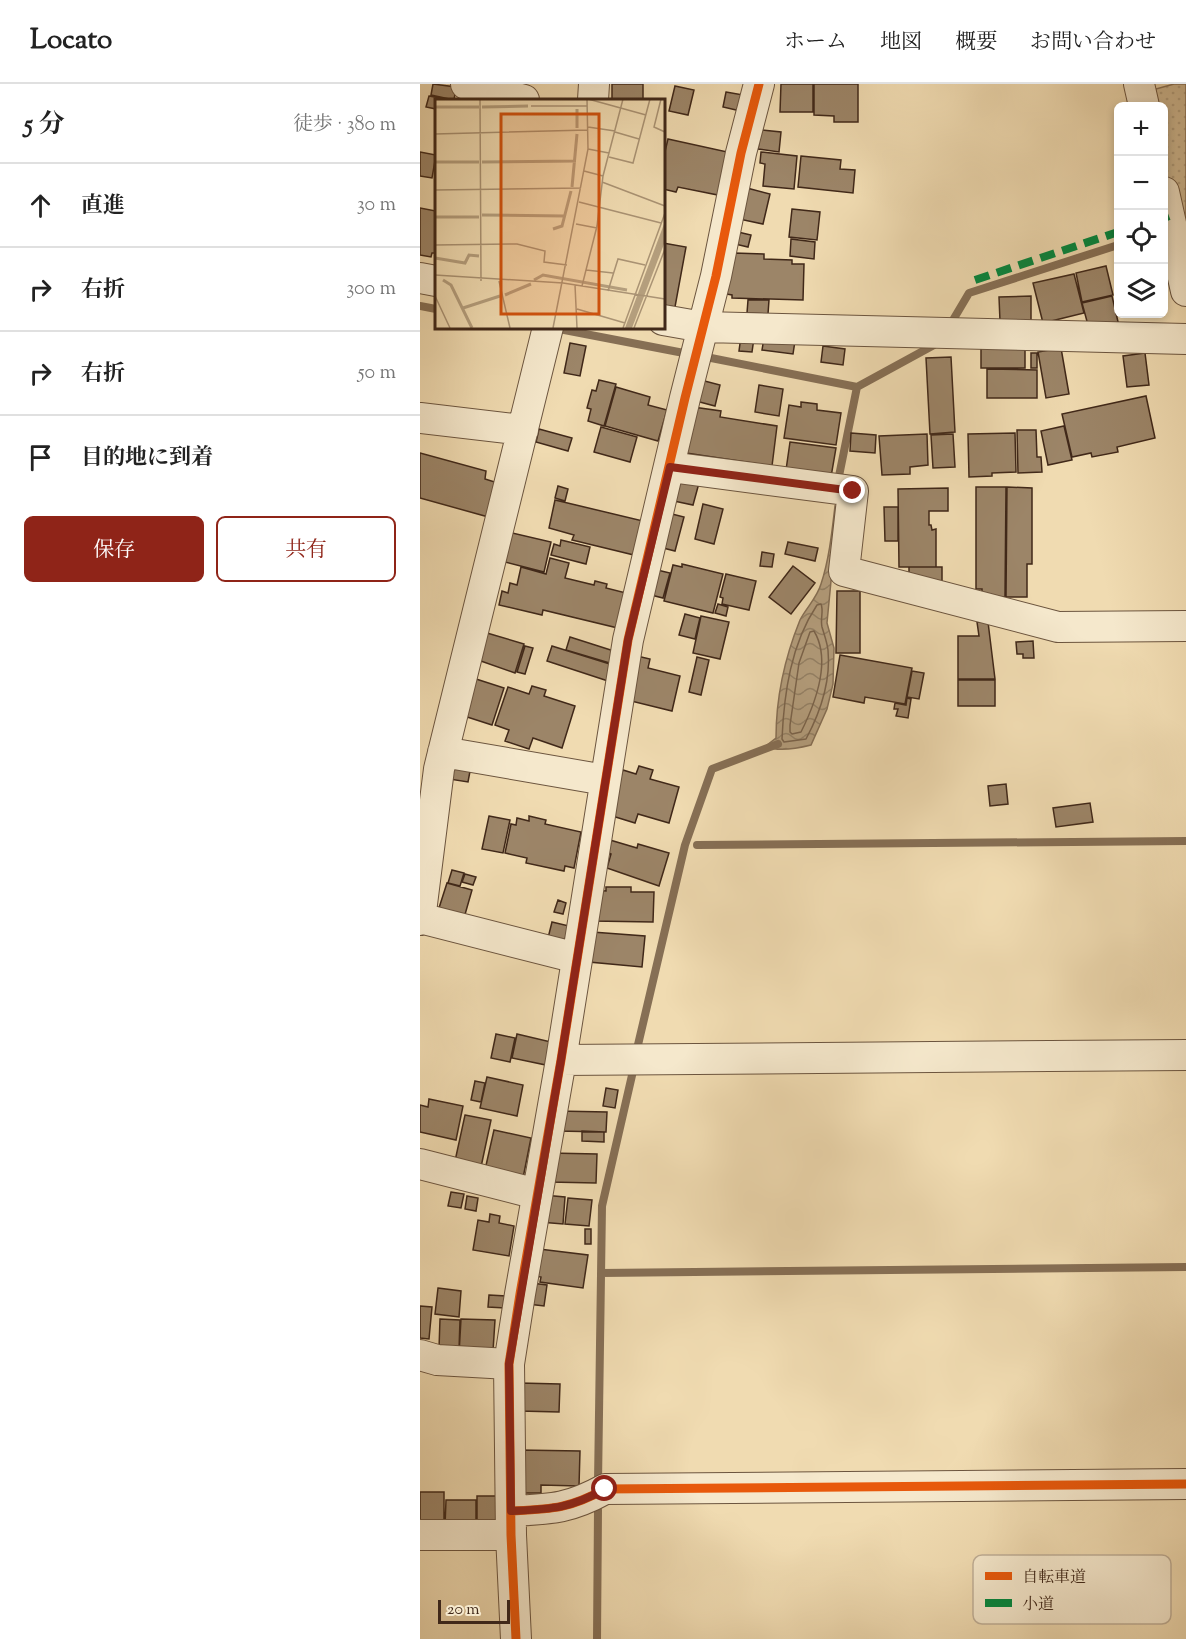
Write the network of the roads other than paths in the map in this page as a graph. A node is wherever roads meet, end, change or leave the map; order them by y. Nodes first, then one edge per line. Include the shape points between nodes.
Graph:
1 (466, 84) edge
2 (759, 84) edge
3 (1139, 84) edge
4 (520, 99) edge
5 (1143, 102) edge
6 (1168, 210) edge
7 (420, 278) edge
8 (435, 281) edge
9 (1186, 291) edge
10 (664, 321) edge
11 (548, 330) edge
12 (1186, 339) edge
13 (698, 347) junction
14 (420, 418) edge
15 (522, 430) junction
16 (670, 467) junction
17 (1186, 626) edge
18 (443, 752) junction
19 (605, 780) junction
20 (420, 919) edge
21 (577, 958) junction
22 (1186, 1055) edge
23 (561, 1060) junction
24 (420, 1164) edge
25 (537, 1194) junction
26 (420, 1355) edge
27 (509, 1364) junction
28 (1186, 1484) edge
29 (511, 1523) junction
30 (420, 1536) edge
31 (516, 1639) edge

1 - 4 street
2 - 13 street
3 - 5 street
6 - 9 street
7 - 8 street
10 - 13 street
11 - 15 street
12 - 13 street
13 - 16 street
14 - 15 street
15 - 18 street
16 - 17 street via 853,491 844,571 1058,627
16 - 19 street via 628,640
18 - 19 street
18 - 20 street
19 - 21 street
20 - 21 street
21 - 23 street
22 - 23 street
23 - 25 street
24 - 25 street
25 - 27 street
26 - 27 street via 437,1360
27 - 29 street
28 - 29 street via 605,1489 581,1502
29 - 30 street
29 - 31 street

